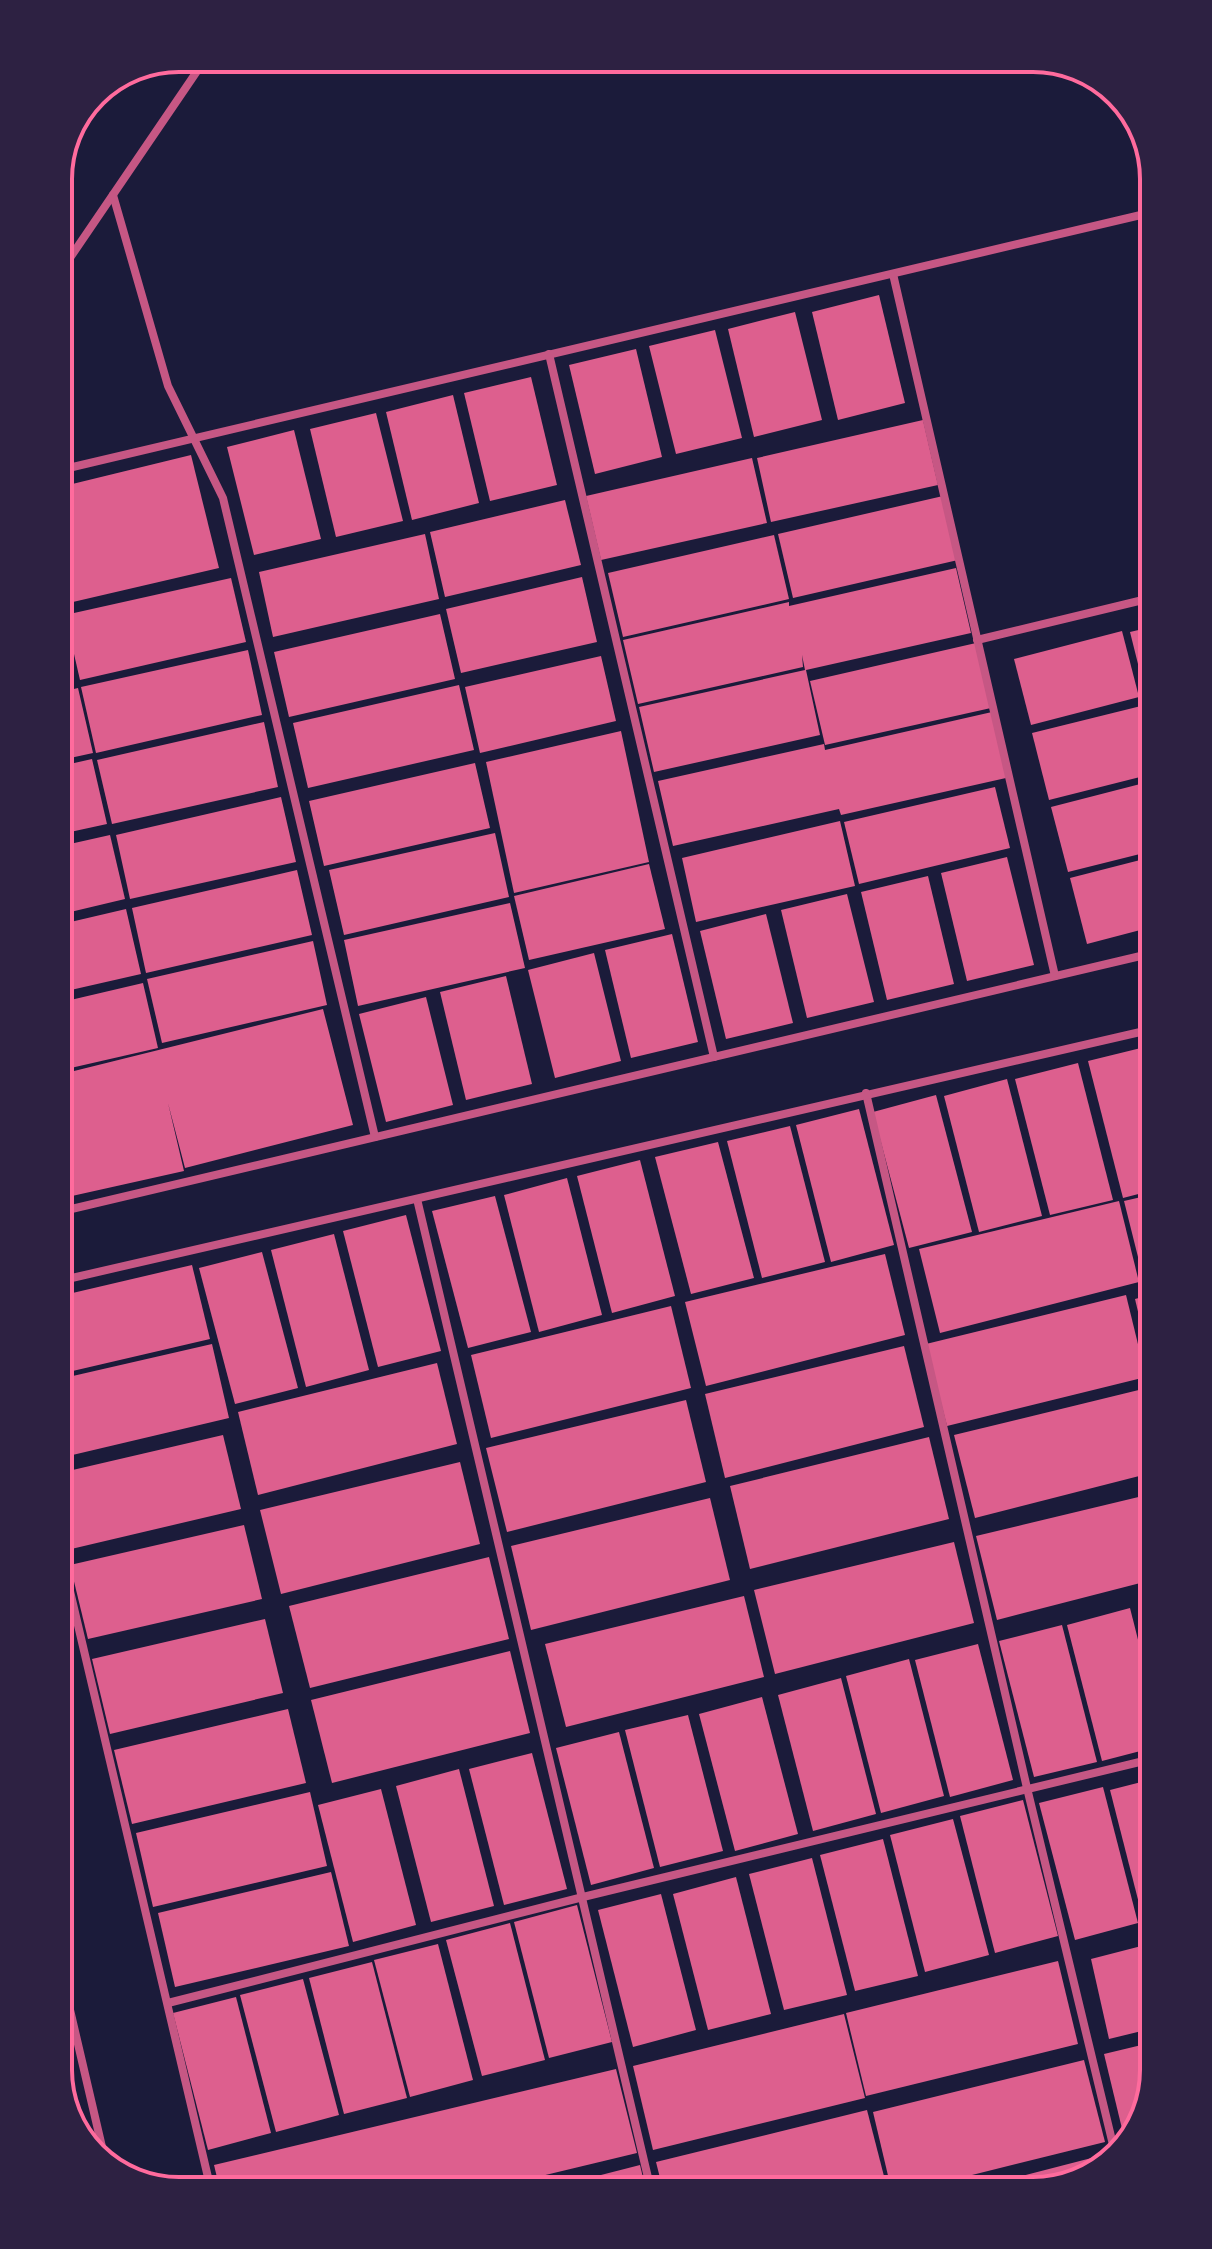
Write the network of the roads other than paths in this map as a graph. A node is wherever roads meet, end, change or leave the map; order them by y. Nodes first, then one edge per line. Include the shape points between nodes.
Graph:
1 (196, 72) edge
2 (113, 195) junction
3 (1140, 215) edge
4 (72, 255) edge
5 (893, 274) junction
6 (549, 354) junction
7 (192, 439) junction
8 (72, 467) edge
9 (1140, 601) edge
10 (977, 640) junction
11 (1140, 956) edge
12 (1055, 976) junction
13 (1140, 1032) edge
14 (714, 1057) junction
15 (866, 1093) junction
16 (375, 1137) junction
17 (417, 1199) junction
18 (72, 1209) edge
19 (72, 1278) edge
20 (72, 1599) edge
21 (1140, 1762) edge
22 (1027, 1788) junction
23 (583, 1897) junction
24 (168, 2003) junction
25 (72, 2018) edge
26 (1112, 2142) edge
27 (101, 2144) edge
28 (208, 2177) edge
29 (648, 2177) edge

1 - 2 street
2 - 4 street
2 - 7 street via 168,386
3 - 5 street
5 - 6 street
5 - 10 street
6 - 7 street
6 - 14 street
7 - 8 street
7 - 16 street via 223,498
9 - 10 street
10 - 12 street
11 - 12 street
12 - 14 street
13 - 15 street
14 - 16 street
15 - 17 street
15 - 22 street
16 - 18 street
17 - 19 street
17 - 23 street
20 - 24 street
21 - 22 street
22 - 23 street
22 - 26 street
23 - 24 street
23 - 29 street
24 - 28 street
25 - 27 street

